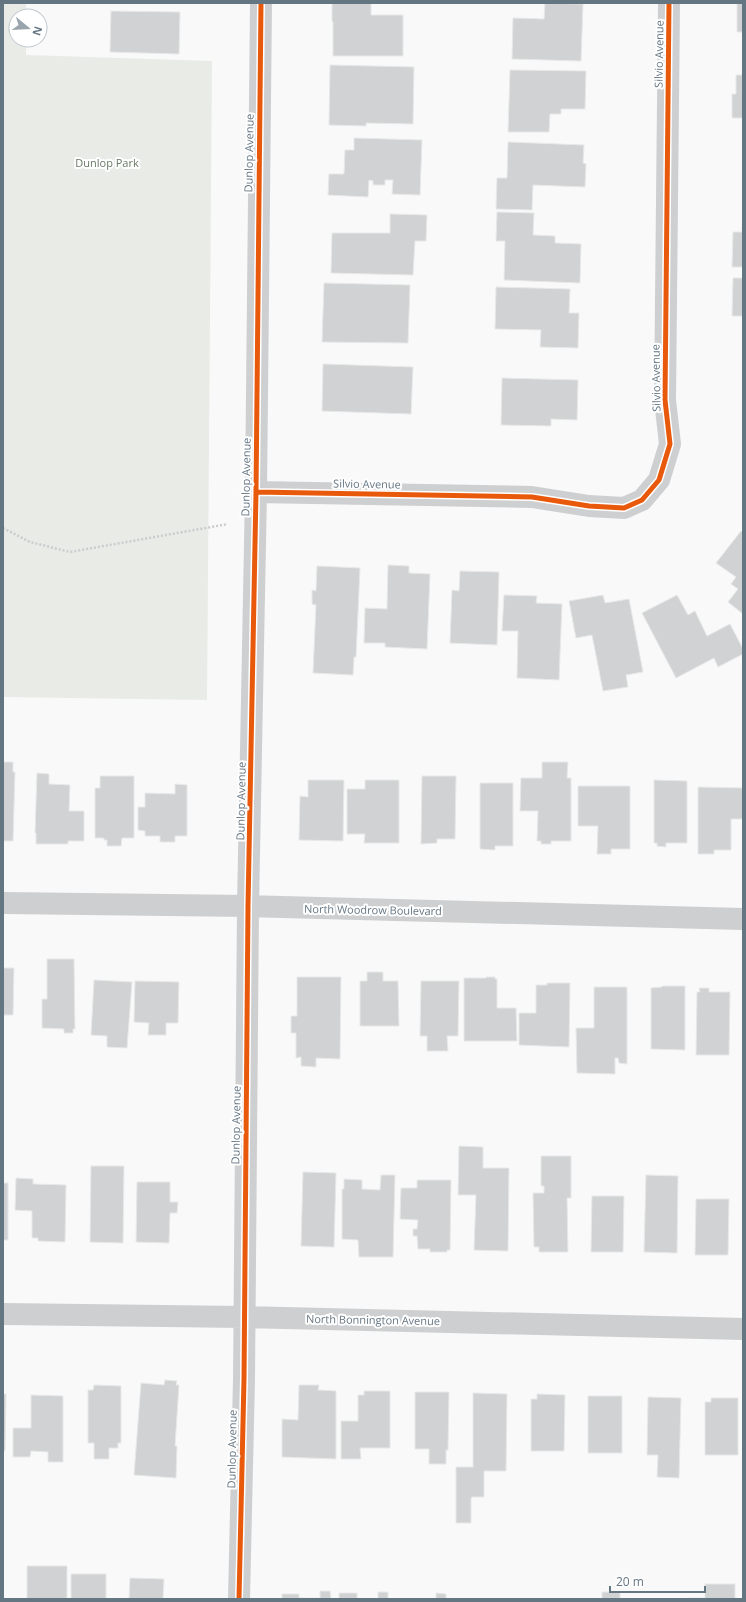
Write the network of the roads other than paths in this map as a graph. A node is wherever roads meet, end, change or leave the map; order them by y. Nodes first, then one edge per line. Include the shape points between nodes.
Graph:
1 (261, 3) edge
2 (669, 3) edge
3 (256, 492) junction
4 (3, 903) edge
5 (248, 906) junction
6 (743, 919) edge
7 (3, 1314) edge
8 (244, 1318) junction
9 (743, 1329) edge
10 (239, 1599) edge

1 - 3 street, Dunlop Avenue
2 - 3 street, Silvio Avenue via 665,400 670,444 659,480 642,500 624,508 589,506 532,497
3 - 5 street, Dunlop Avenue
4 - 5 street, North Woodrow Boulevard
5 - 6 street, North Woodrow Boulevard
5 - 8 street, Dunlop Avenue
7 - 8 street, North Bonnington Avenue
8 - 9 street, North Bonnington Avenue
8 - 10 street, Dunlop Avenue

